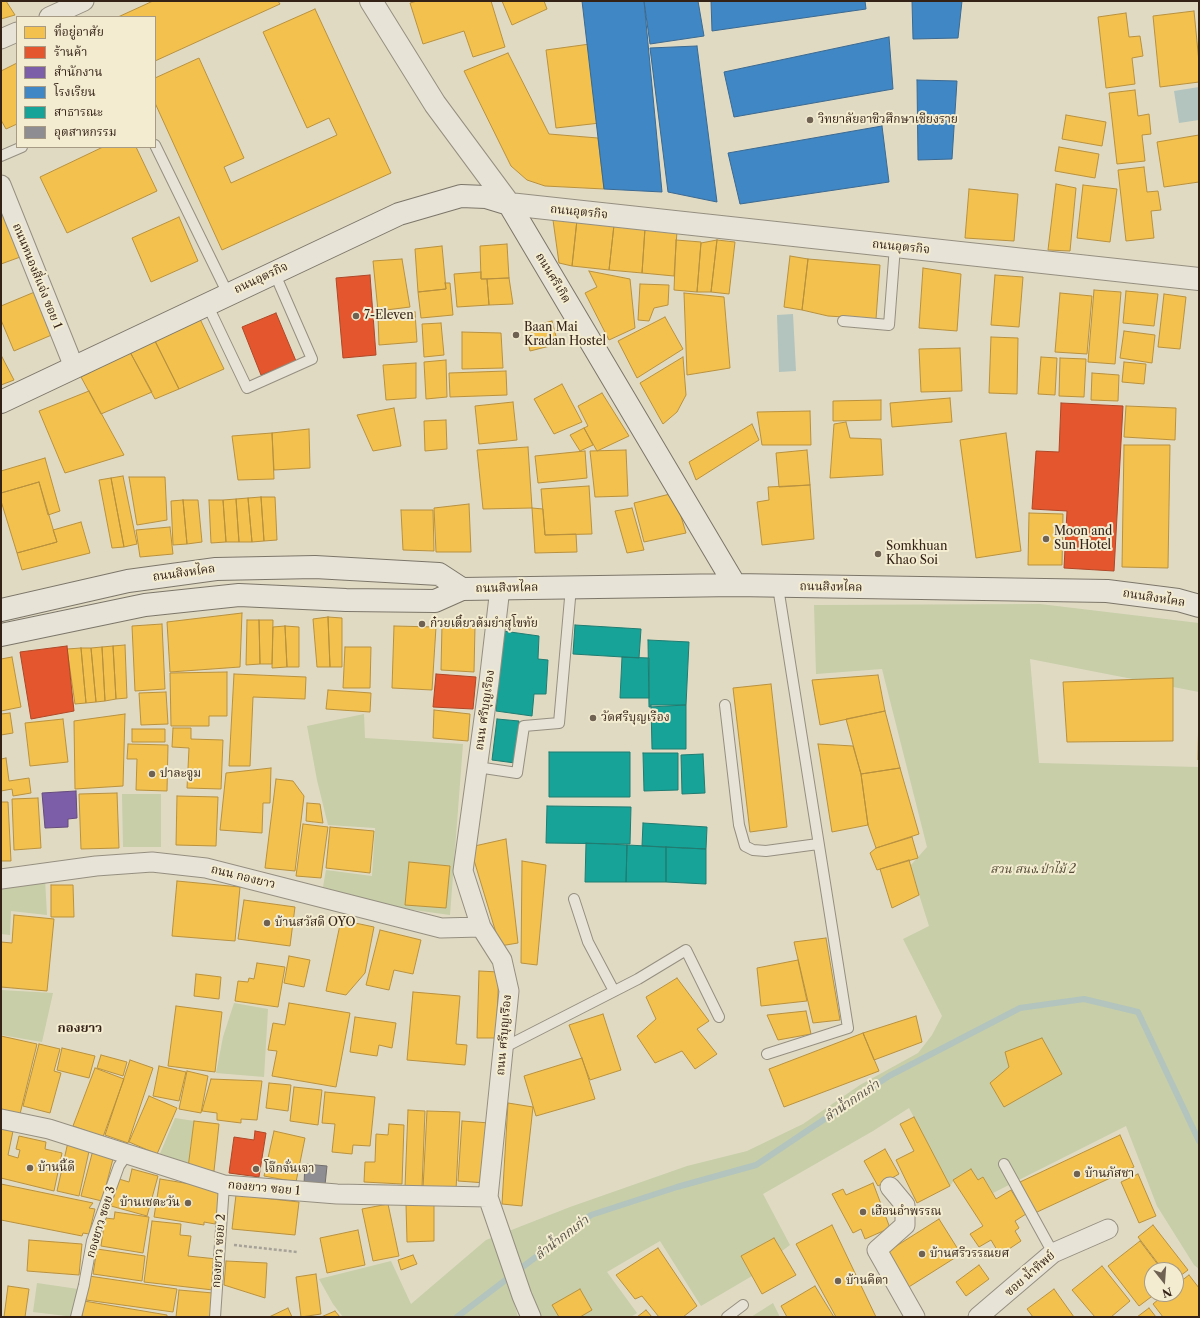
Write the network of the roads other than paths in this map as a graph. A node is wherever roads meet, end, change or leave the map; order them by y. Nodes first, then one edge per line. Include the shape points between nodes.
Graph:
1 (84, 1) edge
2 (371, 1) edge
3 (51, 16) edge
4 (16, 32) edge
5 (1, 39) edge
6 (156, 147) edge
7 (20, 148) edge
8 (1, 156) edge
9 (1, 185) edge
10 (509, 204) junction
11 (895, 246) junction
12 (274, 272) junction
13 (1199, 279) edge
14 (228, 294) junction
15 (207, 304) junction
16 (843, 321) dead end
17 (74, 367) junction
18 (1, 402) edge
19 (734, 585) junction
20 (571, 587) junction
21 (778, 587) junction
22 (500, 588) junction
23 (462, 589) junction
24 (1199, 606) edge
25 (1, 610) edge
26 (1, 635) edge
27 (724, 705) dead end
28 (477, 767) junction
29 (818, 844) junction
30 (1, 879) edge
31 (574, 899) dead end
32 (481, 927) junction
33 (614, 992) junction
34 (719, 1017) dead end
35 (503, 1048) junction
36 (767, 1054) dead end
37 (1, 1119) edge
38 (128, 1153) junction
39 (1004, 1164) dead end
40 (224, 1185) junction
41 (890, 1187) dead end
42 (488, 1197) junction
43 (1108, 1229) dead end
44 (1053, 1253) junction
45 (744, 1305) dead end
46 (988, 1314) edge
47 (76, 1317) edge
48 (215, 1317) edge
49 (531, 1317) edge
50 (727, 1317) edge
51 (915, 1317) edge

1 - 3 street
2 - 10 main road, ถนนศรีเกิด via 435,104
4 - 5 street
6 - 14 lane
7 - 8 lane
9 - 17 street, ถนนหนองสี่แจ่ง ซอย 1
10 - 11 main road, ถนนอุตรกิจ
10 - 12 main road, ถนนอุตรกิจ via 475,195 427,205 400,214
10 - 19 main road, ถนนศรีเกิด
11 - 13 main road, ถนนอุตรกิจ
11 - 16 lane via 890,325
12 - 14 main road, ถนนอุตรกิจ
12 - 15 lane via 312,359 247,388
14 - 15 main road, ถนนอุตรกิจ
15 - 17 main road, ถนนอุตรกิจ
17 - 18 main road, ถนนอุตรกิจ
19 - 20 main road, ถนนสิงหไคล
19 - 21 main road, ถนนสิงหไคล
20 - 22 main road, ถนนสิงหไคล
20 - 28 lane via 559,723 524,726 518,773
21 - 24 main road, ถนนสิงหไคล via 1106,591 1178,600
21 - 29 lane
22 - 23 main road, ถนนสิงหไคล
22 - 28 street, ถนน ศรีบุญเรือง
23 - 25 main road, ถนนสิงหไคล via 439,574 315,567 216,568 128,581
23 - 26 main road, ถนนสิงหไคล via 435,601 239,595 145,605
27 - 29 lane via 739,825 745,846 752,850 766,851
28 - 32 street, ถนน ศรีบุญเรือง via 463,871
29 - 36 lane via 848,1028
30 - 32 street, ถนน กองยาว via 96,866 152,862 206,868 441,928
31 - 33 lane via 588,942
32 - 35 street, ถนน ศรีบุญเรือง via 502,960 509,991
33 - 34 lane via 686,950
33 - 35 lane
35 - 42 street, ถนน ศรีบุญเรือง
37 - 38 street, กองยาว ซอย 1 via 49,1129
38 - 40 street, กองยาว ซอย 1
38 - 47 lane, กองยาว ซอย 3 via 119,1166 92,1241
39 - 44 lane
40 - 42 street, กองยาว ซอย 1 via 337,1194
40 - 48 lane, กองยาว ซอย 2
41 - 51 street via 905,1205 905,1225 877,1250
42 - 49 street, ถนน ศรีบุญเรือง
43 - 44 street, ซอย น้ำทิพย์
44 - 46 street, ซอย น้ำทิพย์
45 - 50 lane

